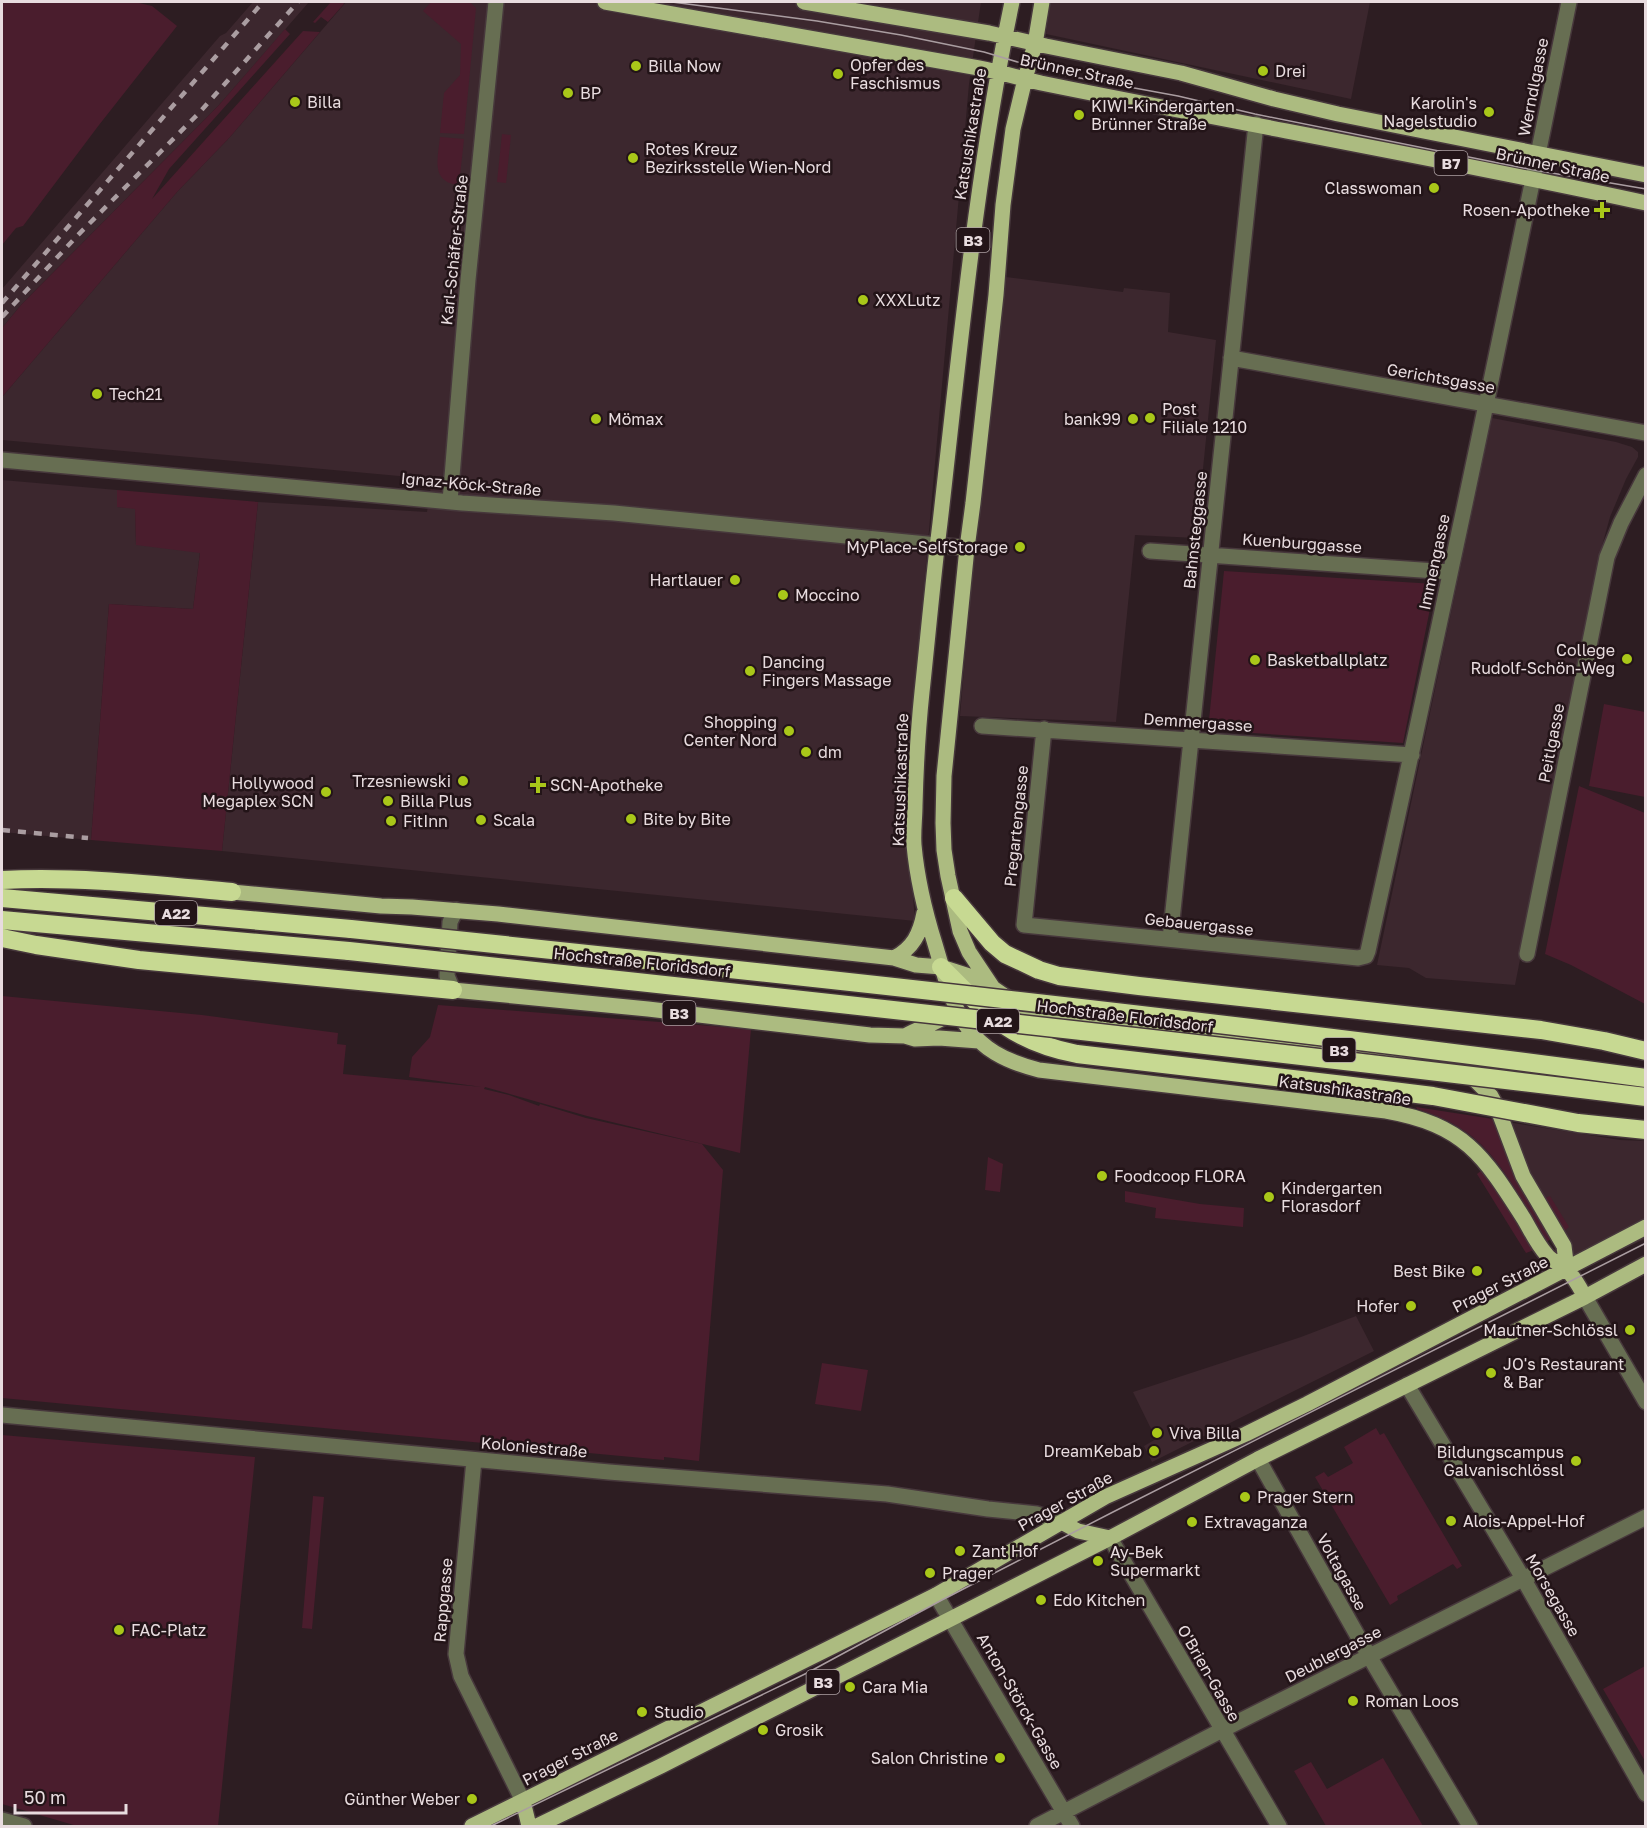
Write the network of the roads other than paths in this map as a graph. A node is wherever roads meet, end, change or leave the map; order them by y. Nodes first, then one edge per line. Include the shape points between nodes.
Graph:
1 (496, 2) edge
2 (605, 2) edge
3 (804, 2) edge
4 (1012, 2) edge
5 (1042, 2) edge
6 (1569, 2) edge
7 (1005, 36) junction
8 (1035, 44) junction
9 (997, 72) junction
10 (1024, 79) junction
11 (1256, 124) junction
12 (1539, 153) junction
13 (1646, 175) edge
14 (1532, 179) junction
15 (1646, 203) edge
16 (1231, 358) junction
17 (1487, 405) junction
18 (1646, 433) edge
19 (2, 460) edge
20 (1646, 475) edge
21 (450, 501) junction
22 (937, 545) junction
23 (967, 548) junction
24 (1150, 551) dead end
25 (1211, 554) junction
26 (1450, 572) junction
27 (982, 726) dead end
28 (1044, 729) junction
29 (1191, 740) junction
30 (1412, 755) junction
31 (2, 880) edge
32 (232, 892) joint
33 (2, 898) edge
34 (954, 898) junction
35 (456, 910) junction
36 (925, 911) junction
37 (2, 920) edge
38 (1024, 925) joint
39 (2, 938) edge
40 (1170, 939) junction
41 (1368, 951) joint
42 (969, 952) junction
43 (1527, 954) dead end
44 (894, 958) junction
45 (941, 967) junction
46 (968, 984) junction
47 (993, 988) junction
48 (453, 990) junction
49 (955, 1010) junction
50 (905, 1036) junction
51 (980, 1041) junction
52 (1646, 1051) edge
53 (1646, 1078) edge
54 (1646, 1097) edge
55 (1646, 1130) edge
56 (1646, 1227) edge
57 (1646, 1264) edge
58 (1567, 1270) junction
59 (1585, 1297) junction
60 (1407, 1385) junction
61 (1646, 1402) edge
62 (2, 1414) edge
63 (1258, 1459) junction
64 (474, 1460) junction
65 (1646, 1517) edge
66 (1063, 1522) junction
67 (1110, 1538) junction
68 (1524, 1580) junction
69 (936, 1595) junction
70 (951, 1618) junction
71 (1369, 1656) junction
72 (1222, 1730) junction
73 (1646, 1794) edge
74 (523, 1801) junction
75 (1064, 1813) junction
76 (2, 1820) edge
77 (24, 1827) edge
78 (472, 1827) edge
79 (530, 1827) edge
80 (537, 1827) edge
81 (1037, 1827) edge
82 (1072, 1827) edge
83 (1279, 1827) edge
84 (1470, 1827) edge

1 - 21 street, Karl-Schäfer-Straße
2 - 9 main road, Brünner Straße / B7
3 - 7 main road, Brünner Straße / B7
4 - 7 main road, Katsushikastraße / B3
5 - 8 main road, B3
6 - 12 street, Werndlgasse
7 - 8 main road, Brünner Straße / B7
7 - 9 main road, Katsushikastraße / B3
8 - 10 main road, B3
8 - 12 main road, Brünner Straße / B7 via 1182,74 1338,114
9 - 10 main road, Brünner Straße / B7
9 - 22 main road, Katsushikastraße / B3 via 977,205
10 - 11 main road, Brünner Straße / B7
10 - 23 main road, B3 via 1003,205
11 - 14 main road, Brünner Straße / B7
11 - 16 street, Bahnsteggasse
12 - 13 main road, Brünner Straße / B7
12 - 14 street, Werndlgasse
14 - 15 main road, Brünner Straße / B7
14 - 17 street, Immengasse
16 - 17 street, Gerichtsgasse
16 - 25 street, Bahnsteggasse
17 - 18 street, Gerichtsgasse
17 - 26 street, Immengasse
19 - 21 street, Ignaz-Köck-Straße
20 - 43 street, Peitlgasse via 1607,557
21 - 22 street, Ignaz-Köck-Straße
22 - 23 main road
22 - 36 main road, Katsushikastraße / B3 via 916,747 914,844
23 - 34 main road, B3 via 944,788 944,850
24 - 25 street, Kuenburggasse
25 - 26 street, Kuenburggasse
25 - 29 street, Bahnsteggasse
26 - 30 street, Immengasse
27 - 28 street, Demmergasse
28 - 29 street, Demmergasse
28 - 38 street, Pregartengasse
29 - 30 street, Demmergasse
29 - 40 street, Bahnsteggasse
30 - 41 street, Immengasse
31 - 32 highway via 93,879
32 - 35 main road
33 - 53 highway, Hochstraße Floridsdorf / A22, bridge via 351,929 844,981
34 - 42 main road, B3 via 960,931
34 - 52 highway via 1005,954 1059,976 1561,1033
35 - 44 main road
35 - 48 street via 450,921 447,976
36 - 44 main road, B3 via 918,937
36 - 45 main road, Katsushikastraße / B3
37 - 54 highway, Hochstraße Floridsdorf / A22, bridge via 349,951 842,1003
38 - 40 street, Gebauergasse
39 - 48 highway via 139,960
40 - 41 street, Gebauergasse via 1358,958
42 - 46 main road, B3
42 - 47 main road, B3
44 - 45 main road
45 - 46 highway
45 - 49 main road, Katsushikastraße / B3
46 - 47 main road
46 - 49 main road, B3
46 - 55 highway, bridge via 988,1014 1011,1031 1057,1050 1433,1096 1578,1123
47 - 58 main road, B3 via 1031,1011 1059,1017 1421,1059 1458,1069 1477,1080 1491,1096 1523,1176 1564,1246
48 - 50 main road, B3
49 - 50 main road, B3
49 - 51 main road, Katsushikastraße / B3
50 - 51 main road, B3 via 915,1040
51 - 58 main road, Katsushikastraße / B3 via 1009,1061 1039,1070 1386,1111 1434,1124 1460,1139 1484,1160 1547,1256
56 - 58 main road, Prager Straße
57 - 59 main road
58 - 59 main road, B3
58 - 66 main road, Prager Straße / B3 via 1307,1404 1105,1497
59 - 60 main road, B3
59 - 61 street
60 - 63 main road, B3
60 - 68 street, Morsegasse
62 - 64 street, Koloniestraße
63 - 67 main road, B3
63 - 71 street, Voltagasse
64 - 66 street, Koloniestraße via 887,1494 1037,1514
64 - 74 street, Rappgasse via 456,1654 461,1676
65 - 68 street, Deublergasse
66 - 67 main road via 1078,1531
66 - 69 main road, Prager Straße / B3
67 - 70 main road, B3
67 - 72 street, O'Brien-Gasse
68 - 71 street, Deublergasse
68 - 73 street, Morsegasse
69 - 70 street, Anton-Störck-Gasse
69 - 74 main road, Prager Straße / B3
70 - 75 street, Anton-Störck-Gasse
70 - 80 main road, B3
71 - 72 street, Deublergasse
71 - 84 street, Voltagasse
72 - 75 street, Deublergasse
72 - 83 street, O'Brien-Gasse
74 - 78 main road, Prager Straße / B3
74 - 79 main road
75 - 81 street, Deublergasse
75 - 82 street, Anton-Störck-Gasse
76 - 77 street

